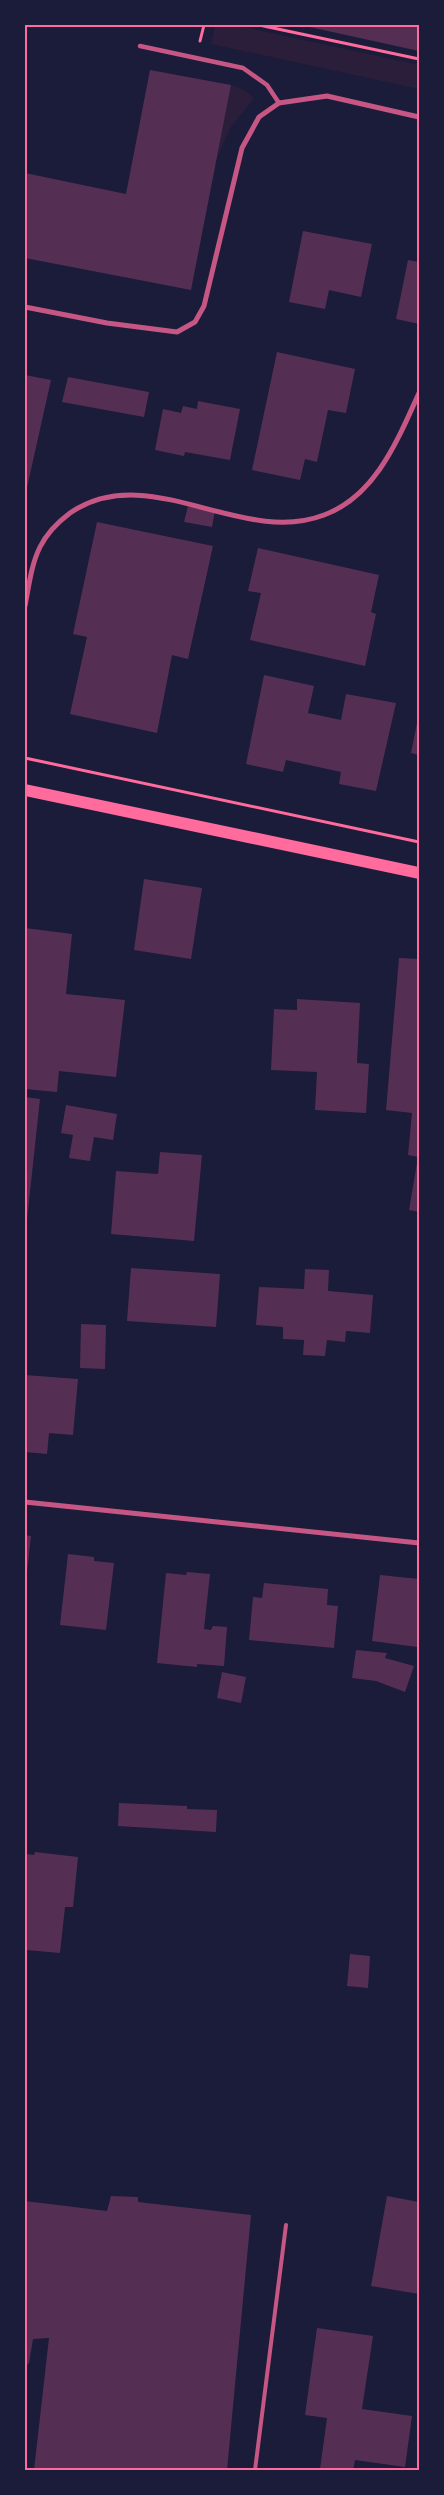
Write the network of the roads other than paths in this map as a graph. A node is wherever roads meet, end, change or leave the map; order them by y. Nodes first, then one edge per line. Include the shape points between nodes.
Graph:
1 (140, 46) dead end
2 (279, 103) junction
3 (419, 117) edge
4 (25, 307) edge
5 (419, 393) edge
6 (25, 606) edge
7 (25, 790) edge
8 (419, 873) edge
9 (25, 1502) edge
10 (419, 1543) edge
11 (286, 2225) dead end
12 (255, 2470) edge

1 - 2 street via 243,68 267,85
2 - 3 street via 327,96
2 - 4 street via 259,117 242,148 204,306 195,322 177,332
5 - 6 street via 393,450 372,480 349,501 325,515 300,522 269,522 160,498 126,494 109,496 77,509 48,533 34,566
7 - 8 main road
9 - 10 street
11 - 12 lane

